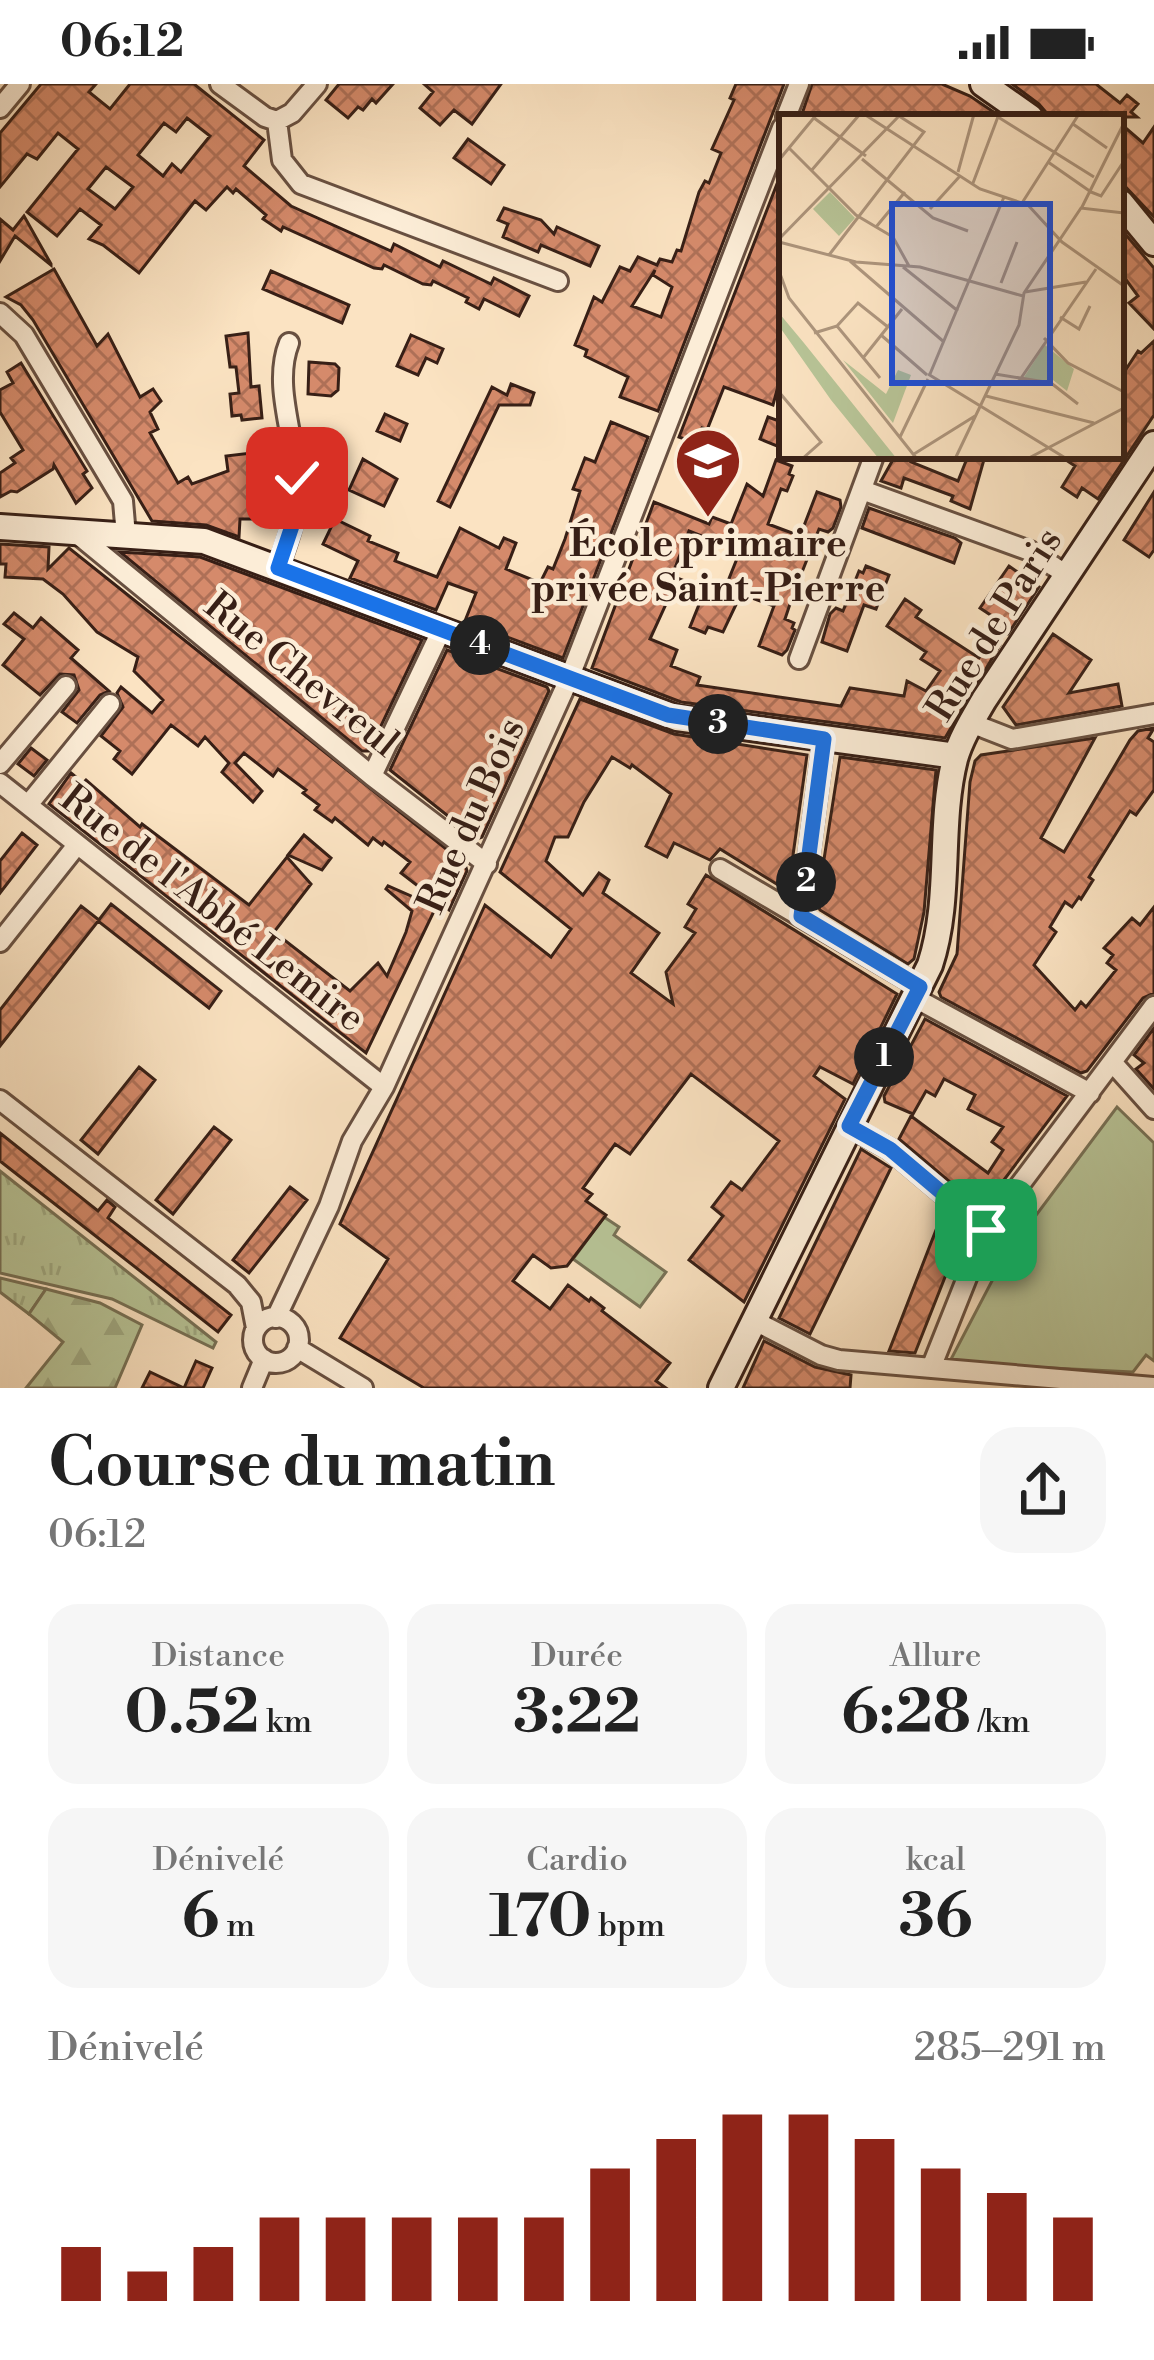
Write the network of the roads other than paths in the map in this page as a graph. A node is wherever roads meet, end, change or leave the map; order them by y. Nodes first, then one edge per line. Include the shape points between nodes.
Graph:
1 (20, 84) edge
2 (220, 84) edge
3 (317, 84) edge
4 (799, 84) edge
5 (983, 84) edge
6 (0, 108) edge
7 (787, 114) edge
8 (1026, 114) edge
9 (277, 121) junction
10 (779, 136) edge
11 (1124, 207) edge
12 (1154, 243) edge
13 (558, 281) dead end
14 (0, 313) edge
15 (289, 343) dead end
16 (1154, 444) edge
17 (873, 459) edge
18 (862, 490) junction
19 (0, 527) edge
20 (76, 533) junction
21 (126, 536) junction
22 (278, 568) junction
23 (1067, 575) junction
24 (442, 631) junction
25 (799, 659) dead end
26 (569, 679) junction
27 (66, 686) dead end
28 (110, 704) dead end
29 (1154, 714) edge
30 (971, 723) junction
31 (824, 739) junction
32 (956, 756) junction
33 (0, 764) edge
34 (372, 776) junction
35 (0, 783) edge
36 (28, 805) junction
37 (77, 844) junction
38 (487, 864) junction
39 (720, 868) dead end
40 (801, 916) junction
41 (0, 942) edge
42 (917, 992) junction
43 (1154, 1006) edge
44 (1112, 1062) junction
45 (384, 1087) junction
46 (1090, 1093) junction
47 (0, 1100) edge
48 (1154, 1108) edge
49 (849, 1126) junction
50 (986, 1230) junction
51 (276, 1318) junction
52 (754, 1320) junction
53 (256, 1328) junction
54 (297, 1348) junction
55 (264, 1359) junction
56 (936, 1375) edge
57 (1154, 1387) edge
58 (252, 1388) edge
59 (363, 1388) edge
60 (721, 1388) edge

1 - 6 street
2 - 9 street
3 - 9 street
4 - 7 street
5 - 8 main road
9 - 13 street via 282,160 301,184
10 - 26 street, Rue du Bois
11 - 12 main road
14 - 21 street via 24,335 123,501
15 - 22 street via 281,370 297,506
16 - 23 main road, Rue de Paris
17 - 18 street
18 - 23 street via 1030,551
18 - 25 street
19 - 20 main road
20 - 21 main road
20 - 34 street, Rue Chevreul
21 - 22 main road via 204,541
22 - 24 main road
23 - 30 main road, Rue de Paris
24 - 26 main road
24 - 34 street
26 - 31 main road via 677,718
26 - 38 street, Rue du Bois
27 - 33 street
28 - 36 street
29 - 30 street via 1012,739
30 - 32 main road, Rue de Paris
31 - 32 main road
31 - 40 street
32 - 42 main road, Rue de Paris via 939,923
34 - 38 street, Rue Chevreul
35 - 36 street, Rue de l'Abbé Lemire
36 - 37 street, Rue de l'Abbé Lemire
37 - 41 street
37 - 45 street, Rue de l'Abbé Lemire
38 - 45 street, Rue du Bois
39 - 40 street
40 - 42 street
42 - 46 street
42 - 49 main road, Rue de Paris
43 - 44 street
44 - 46 street
44 - 48 street
45 - 51 street, Rue du Bois via 352,1141
46 - 50 street
47 - 53 street via 237,1285
49 - 50 street via 890,1149
49 - 52 main road, Rue de Paris
50 - 56 street
51 - 53 street
51 - 54 street via 295,1327
52 - 56 street via 828,1358
52 - 60 main road, Rue de Paris
53 - 55 street
54 - 55 street via 281,1362
54 - 59 street
55 - 58 street
56 - 57 street

